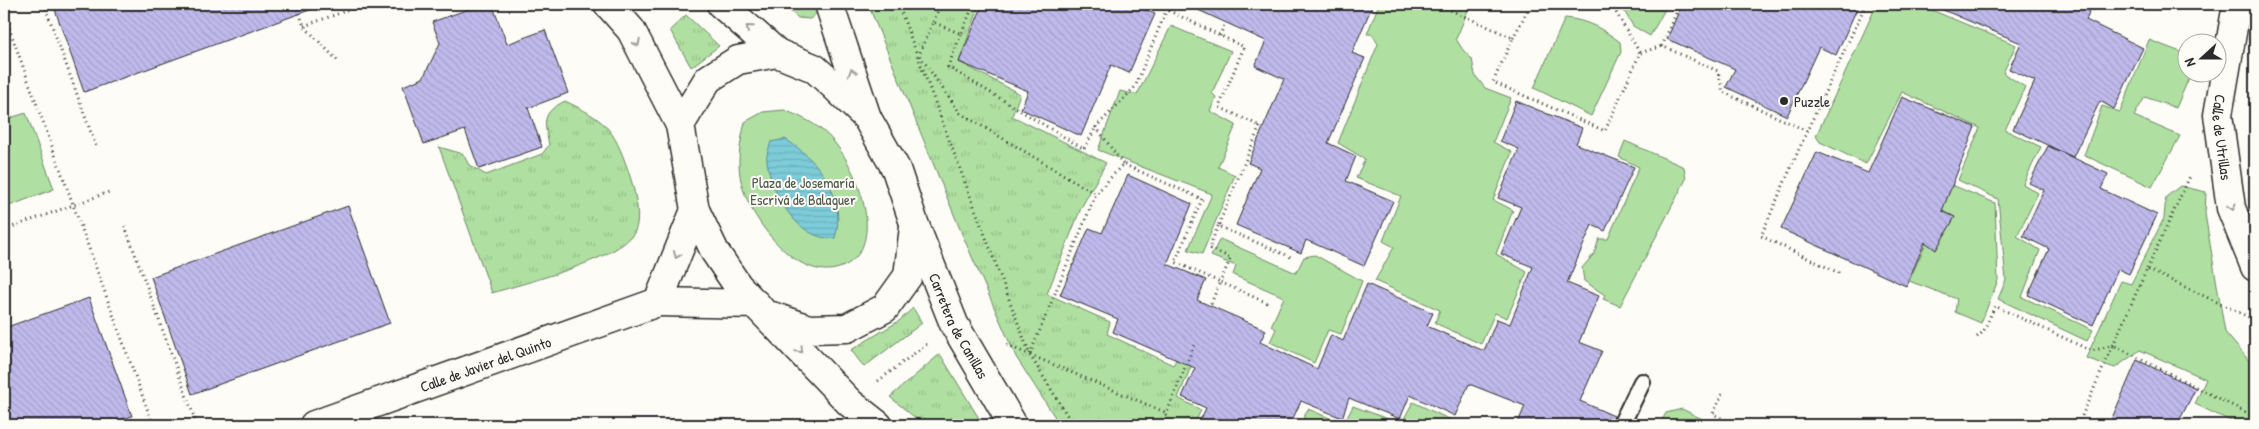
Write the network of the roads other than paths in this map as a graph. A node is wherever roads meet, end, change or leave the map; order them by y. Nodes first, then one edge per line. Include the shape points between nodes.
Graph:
1 (608, 4) edge
2 (721, 4) edge
3 (829, 4) edge
4 (2237, 4) edge
5 (777, 53) junction
6 (867, 118) junction
7 (680, 125) junction
8 (695, 210) junction
9 (914, 223) junction
10 (2255, 267) edge
11 (658, 302) junction
12 (762, 309) junction
13 (1642, 382) dead end
14 (314, 425) edge
15 (878, 425) edge
16 (1013, 425) edge
17 (1621, 425) edge

1 -> 7 street via 631,30
5 -> 2 street
6 -> 3 street
4 -> 10 street, Calle de Utrillas via 2218,115 2231,208
5 - 6 street via 814,68
5 - 7 street via 738,60 708,79
6 - 9 street via 896,169
7 - 8 street
8 -> 11 street
8 - 12 street via 715,252 738,286
9 - 12 street via 908,276 885,308 847,328 809,329
9 - 16 street, Carretera de Canillas via 954,324
11 - 12 street, Calle de Javier del Quinto
11 - 14 street, Calle de Javier del Quinto
12 -> 15 street via 850,403
13 - 17 lane

